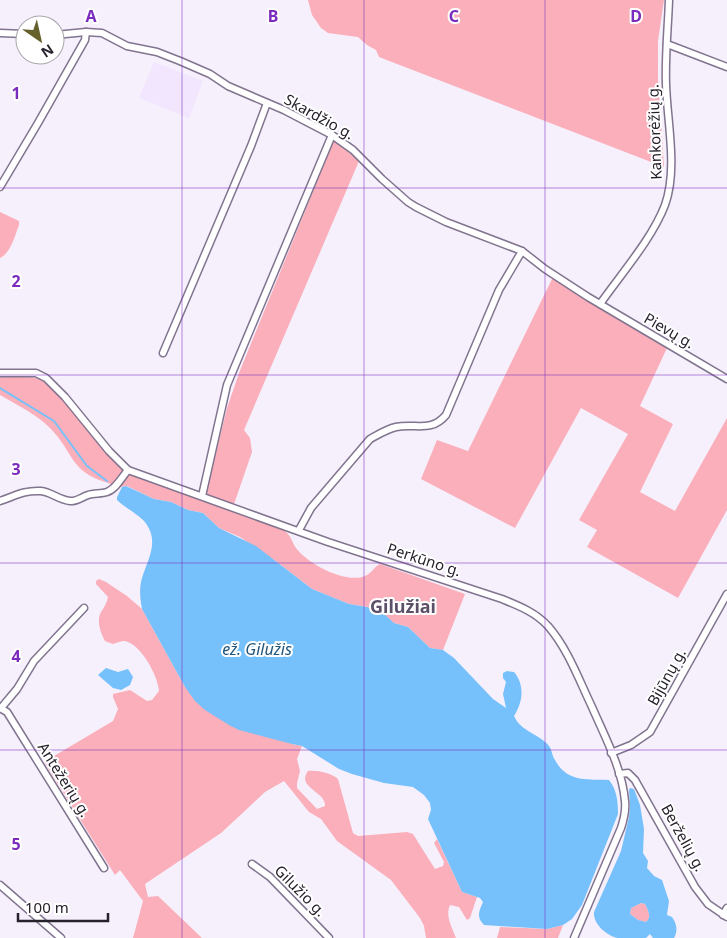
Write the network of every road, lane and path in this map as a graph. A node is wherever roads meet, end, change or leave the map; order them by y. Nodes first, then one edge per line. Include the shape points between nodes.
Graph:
1 (669, 0) edge
2 (86, 32) junction
3 (0, 33) edge
4 (15, 34) edge
5 (65, 34) edge
6 (667, 44) junction
7 (727, 67) edge
8 (267, 103) junction
9 (332, 135) junction
10 (0, 187) edge
11 (522, 251) junction
12 (600, 304) junction
13 (163, 353) dead end
14 (0, 373) edge
15 (727, 379) edge
16 (128, 470) junction
17 (202, 496) junction
18 (0, 501) edge
19 (299, 530) junction
20 (727, 594) edge
21 (84, 608) dead end
22 (1, 708) edge
23 (611, 753) junction
24 (619, 774) junction
25 (252, 864) dead end
26 (104, 868) dead end
27 (0, 885) edge
28 (727, 908) edge
29 (725, 916) edge
30 (61, 938) edge
31 (329, 938) edge
32 (574, 938) edge

1 - 6 street, Kankorėžių g.
2 - 5 street, Skardžio g.
2 - 8 street, Skardžio g. via 102,33 127,46 173,58
2 - 10 street via 85,40
3 - 4 street
6 - 7 street
6 - 12 street, Kankorėžių g. via 670,180 666,204 656,226
8 - 9 street, Skardžio g.
8 - 13 street
9 - 11 street, Skardžio g. via 354,150 408,202 446,222
9 - 17 street via 227,385
11 - 12 street, Skardžio g.
11 - 19 street via 500,290 446,415 432,426 398,426 370,439 312,508
12 - 15 street, Pievų g.
14 - 16 street, Perkūno g. via 36,373 46,378
16 - 17 street, Perkūno g.
16 - 18 street via 106,493 90,494 73,501 41,491 26,492
17 - 19 street, Perkūno g.
19 - 23 street, Perkūno g. via 502,599 533,613 563,647
20 - 23 street, Bijūnų g. via 650,732
21 - 22 street via 34,662
22 - 26 street, Antežerių g.
23 - 24 street, Perkūno g.
24 - 29 street, Berželių g. via 628,773 636,780 695,887 708,904
24 - 32 street, Perkūno g. via 625,801 621,828
25 - 31 street, Gilužio g. via 270,877
27 - 30 street
28 - 29 street

